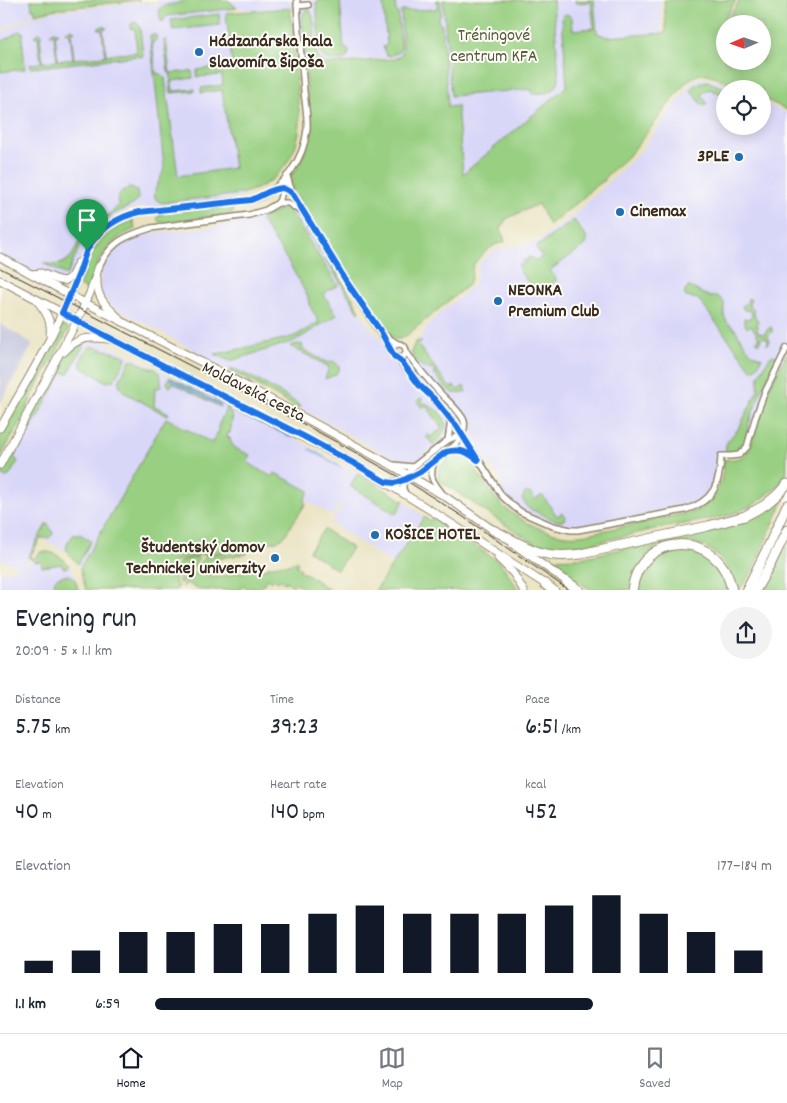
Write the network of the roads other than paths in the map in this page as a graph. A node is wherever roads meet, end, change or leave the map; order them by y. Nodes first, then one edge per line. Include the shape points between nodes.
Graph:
1 (297, 0) edge
2 (308, 5) dead end
3 (297, 6) junction
4 (287, 175) junction
5 (283, 188) junction
6 (271, 190) junction
7 (292, 193) junction
8 (278, 203) junction
9 (304, 214) junction
10 (87, 250) junction
11 (0, 257) edge
12 (100, 266) junction
13 (32, 274) junction
14 (0, 280) edge
15 (70, 296) junction
16 (34, 298) junction
17 (86, 303) junction
18 (62, 313) junction
19 (77, 321) junction
20 (124, 323) junction
21 (381, 332) junction
22 (112, 339) junction
23 (49, 341) junction
24 (398, 344) junction
25 (787, 348) edge
26 (392, 351) junction
27 (407, 352) junction
28 (58, 357) junction
29 (398, 358) junction
30 (451, 420) junction
31 (0, 428) edge
32 (463, 434) junction
33 (448, 440) junction
34 (446, 452) junction
35 (435, 460) junction
36 (478, 460) junction
37 (0, 465) edge
38 (391, 465) junction
39 (413, 467) junction
40 (407, 477) junction
41 (386, 482) junction
42 (787, 484) edge
43 (406, 495) junction
44 (446, 498) junction
45 (787, 505) edge
46 (435, 513) junction
47 (493, 530) junction
48 (787, 530) edge
49 (566, 581) joint
50 (545, 584) joint
51 (524, 590) edge
52 (554, 590) edge
53 (580, 590) edge
54 (632, 590) edge
55 (732, 590) edge
56 (746, 590) edge
57 (755, 590) edge

1 - 3 street
2 - 3 street
3 - 4 street via 307,129 303,149
4 - 5 street
4 - 6 street
4 - 7 street
5 - 6 street
5 - 7 street
5 - 8 street
6 - 10 street via 251,200 133,214 106,228
7 - 9 street
8 - 9 street via 288,203
8 - 12 street via 250,215 139,231 115,244
9 - 21 street
10 - 13 street, Moldavská cesta via 66,280
10 - 15 street
11 - 13 street, Moldavská cesta
12 - 17 street
12 - 20 street, Moldavská cesta via 97,282 100,296
13 - 15 street, Moldavská cesta
14 - 16 street, Moldavská cesta
15 - 17 street, Moldavská cesta
15 - 18 street
16 - 18 street, Moldavská cesta
16 - 23 street, Moldavská cesta via 47,313 51,329
17 - 19 street
17 - 20 street, Moldavská cesta
18 - 19 street, Moldavská cesta
18 - 23 street
19 - 22 street, Moldavská cesta
19 - 28 street
20 - 38 street, Moldavská cesta
21 - 24 street
21 - 26 street
22 - 28 street via 80,340
22 - 41 street, Moldavská cesta
23 - 31 street
24 - 26 street
24 - 27 street
25 - 36 street via 764,394 747,447 740,455 721,456 715,489 699,505 678,512 578,530 565,529 517,510 502,496
26 - 29 street
27 - 29 street via 403,358
27 - 32 street via 462,416
28 - 37 street
29 - 30 street
30 - 32 street
30 - 33 street
32 - 33 street
32 - 34 street
32 - 36 street
33 - 39 street
34 - 35 street
34 - 36 street via 462,450
35 - 40 street
35 - 44 street via 431,474 433,481
38 - 39 street
38 - 40 street, Moldavská cesta
39 - 40 street
40 - 41 street via 395,483
40 - 43 street via 403,488
40 - 44 street, Moldavská cesta
41 - 43 street, Moldavská cesta
42 - 47 highway via 765,505 745,516 582,554 543,553
43 - 46 street, Moldavská cesta
44 - 47 street, Moldavská cesta
45 - 56 highway
46 - 50 street, Moldavská cesta
46 - 51 street via 502,561
47 - 49 street, Moldavská cesta
48 - 57 highway
49 - 53 highway, Moldavská cesta
50 - 52 highway, Moldavská cesta
54 - 55 highway via 637,574 649,556 662,548 680,544 702,548 716,558 728,576

